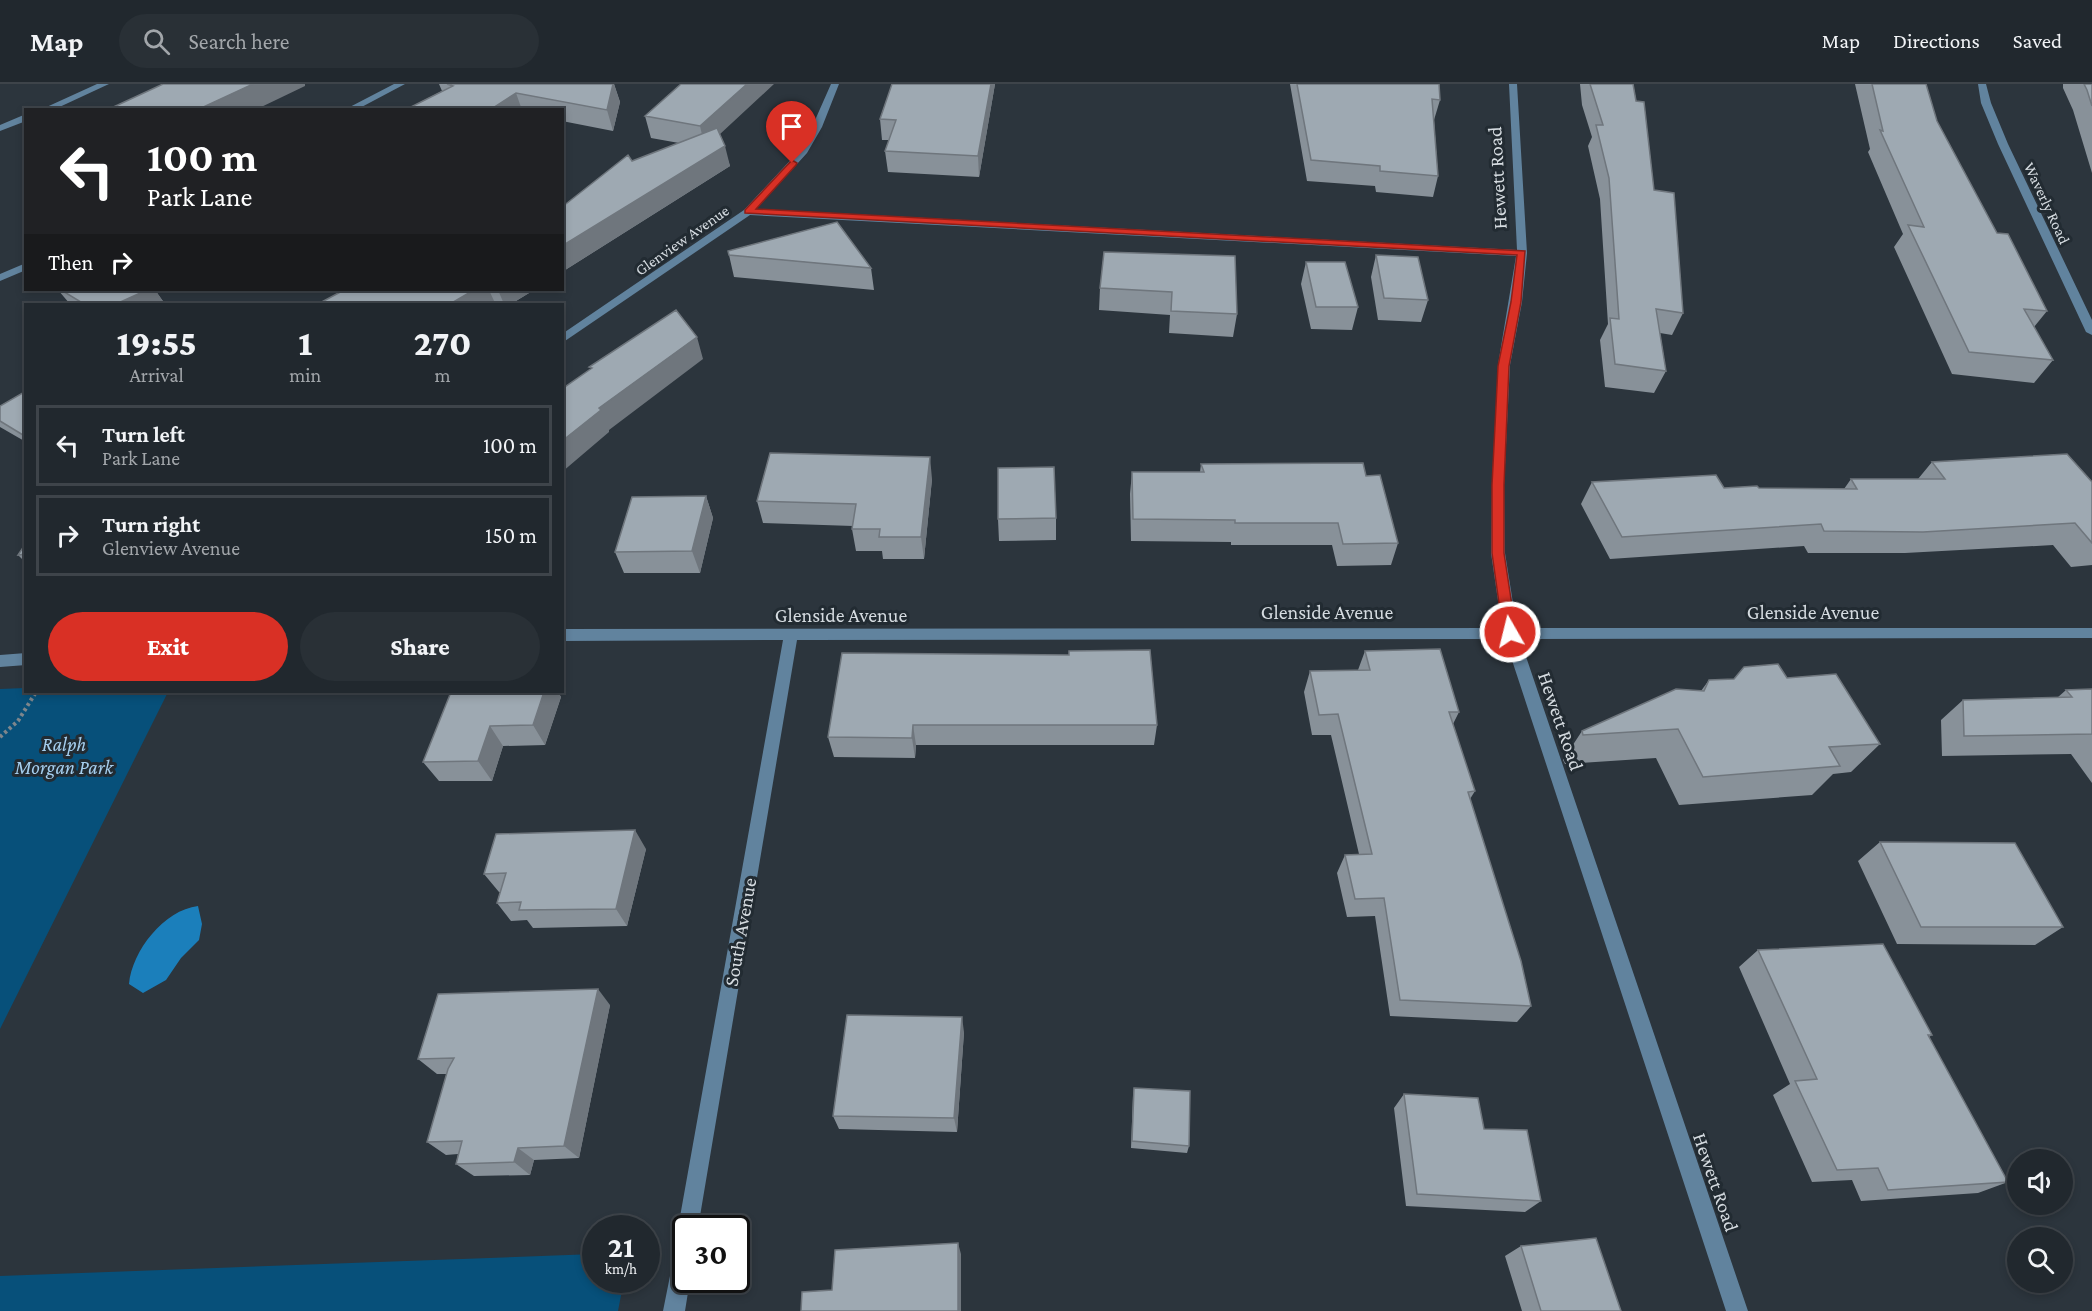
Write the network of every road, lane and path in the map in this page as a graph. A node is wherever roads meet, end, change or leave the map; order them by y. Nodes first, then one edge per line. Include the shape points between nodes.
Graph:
1 (105, 84) edge
2 (400, 84) edge
3 (835, 84) edge
4 (1513, 84) edge
5 (1982, 84) edge
6 (49, 108) edge
7 (352, 108) edge
8 (24, 118) edge
9 (0, 128) edge
10 (748, 212) junction
11 (1522, 253) junction
12 (24, 267) edge
13 (0, 278) edge
14 (2092, 332) edge
15 (564, 339) edge
16 (1510, 632) junction
17 (2092, 633) edge
18 (564, 635) edge
19 (791, 636) junction
20 (24, 659) edge
21 (0, 661) edge
22 (35, 693) edge
23 (0, 737) edge
24 (690, 1215) edge
25 (677, 1293) edge
26 (674, 1311) edge
27 (1737, 1311) edge

1 - 6 street
2 - 7 street
3 - 10 street, Glenview Avenue via 802,153
4 - 11 street, Hewett Road
5 - 14 street, Waverly Road via 2002,144
8 - 9 street
10 - 11 street
10 - 15 street, Glenview Avenue
11 - 16 street, Hewett Road via 1504,366 1498,485 1498,553
12 - 13 street
16 - 17 street, Glenside Avenue
16 - 19 street, Glenside Avenue
16 - 27 street, Hewett Road
18 - 19 street, Glenside Avenue
19 - 24 street, South Avenue
20 - 21 street
22 - 23 path via 18,721
25 - 26 street

